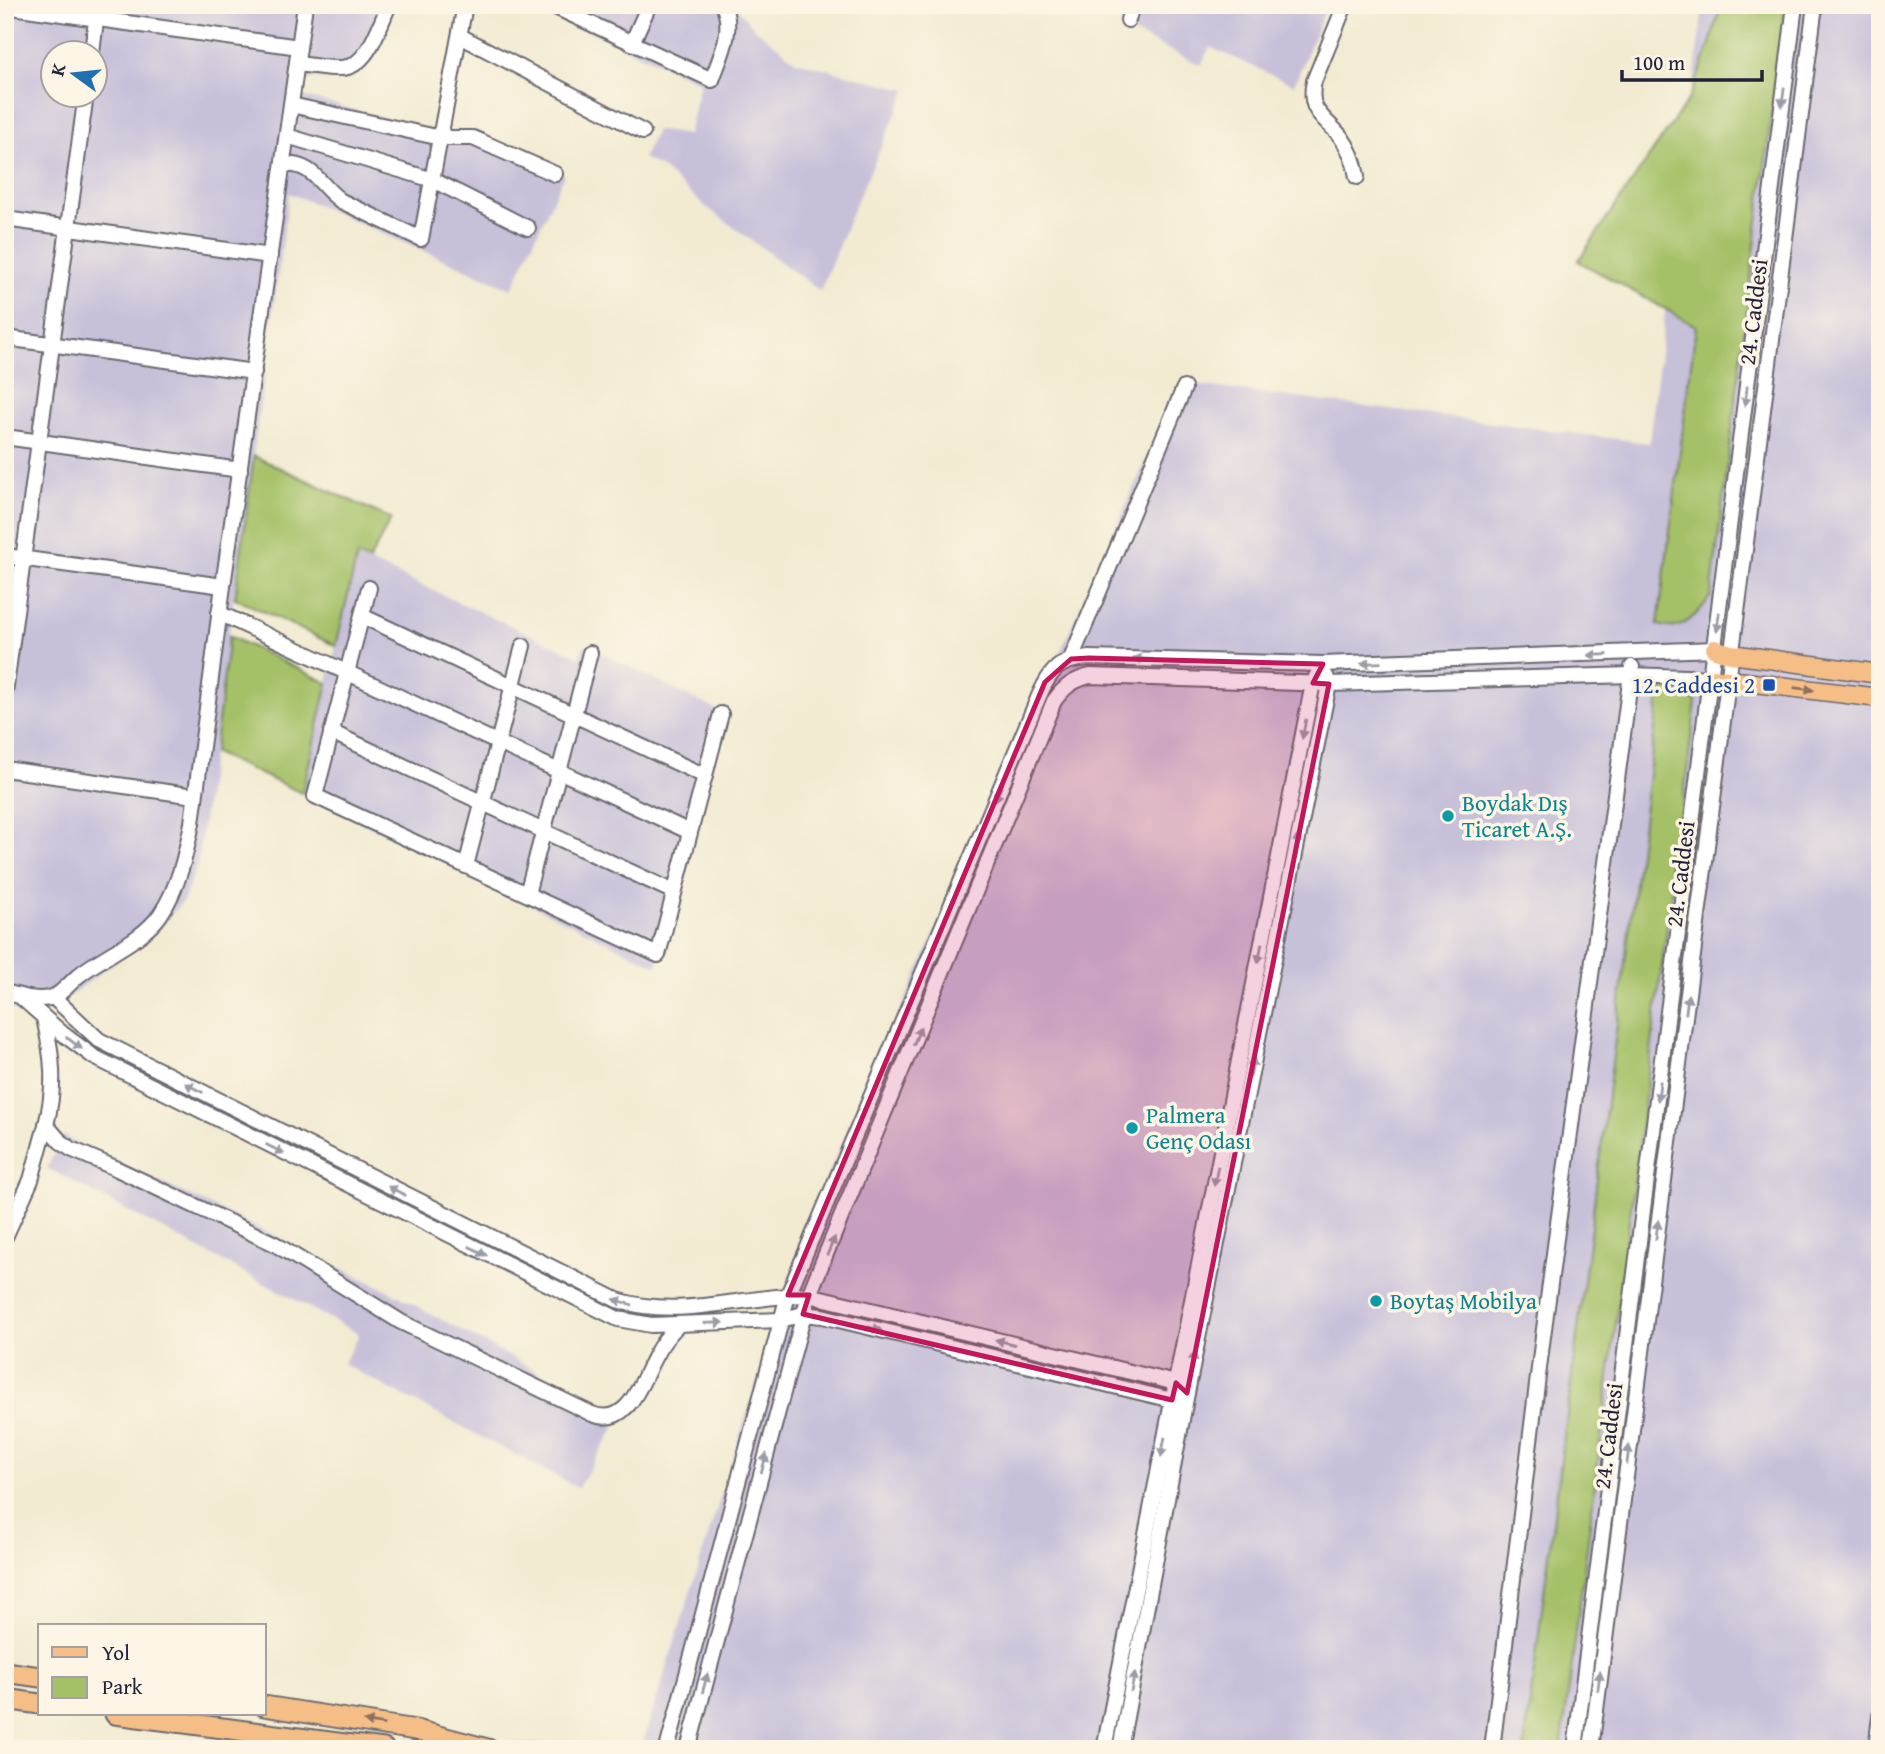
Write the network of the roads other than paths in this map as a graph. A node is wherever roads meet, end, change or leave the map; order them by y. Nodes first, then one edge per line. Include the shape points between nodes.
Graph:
1 (305, 5) edge
2 (389, 5) edge
3 (465, 5) edge
4 (551, 5) edge
5 (649, 5) edge
6 (723, 5) edge
7 (1345, 5) edge
8 (1795, 5) edge
9 (1815, 5) edge
10 (5, 6) edge
11 (98, 12) edge
12 (460, 36) junction
13 (94, 38) edge
14 (632, 43) junction
15 (299, 47) junction
16 (297, 64) junction
17 (291, 105) junction
18 (84, 108) edge
19 (643, 132) dead end
20 (287, 136) junction
21 (441, 138) junction
22 (283, 164) junction
23 (555, 174) dead end
24 (1357, 177) dead end
25 (433, 180) junction
26 (5, 219) edge
27 (68, 228) junction
28 (528, 228) dead end
29 (270, 256) junction
30 (5, 338) edge
31 (52, 345) junction
32 (254, 372) junction
33 (1184, 388) dead end
34 (5, 437) edge
35 (39, 442) junction
36 (240, 470) junction
37 (5, 556) edge
38 (24, 558) junction
39 (223, 586) junction
40 (369, 588) dead end
41 (219, 613) junction
42 (362, 616) junction
43 (523, 646) dead end
44 (1723, 652) junction
45 (590, 653) dead end
46 (1633, 654) junction
47 (1071, 659) junction
48 (1323, 664) junction
49 (347, 673) junction
50 (1880, 674) edge
51 (1631, 676) junction
52 (1720, 679) junction
53 (1313, 683) junction
54 (1329, 684) junction
55 (513, 686) junction
56 (5, 693) edge
57 (1880, 698) edge
58 (721, 714) dead end
59 (574, 715) junction
60 (331, 732) junction
61 (498, 743) junction
62 (5, 769) edge
63 (559, 771) junction
64 (705, 776) junction
65 (195, 796) junction
66 (482, 803) junction
67 (543, 831) junction
68 (690, 832) junction
69 (466, 866) junction
70 (674, 892) junction
71 (527, 894) junction
72 (5, 992) edge
73 (54, 997) junction
74 (22, 998) junction
75 (44, 1018) junction
76 (46, 1125) junction
77 (5, 1237) edge
78 (788, 1295) junction
79 (809, 1295) junction
80 (803, 1314) junction
81 (782, 1320) junction
82 (679, 1324) junction
83 (1181, 1388) junction
84 (1172, 1400) junction
85 (5, 1672) edge
86 (38, 1677) edge
87 (5, 1699) edge
88 (38, 1704) edge
89 (266, 1706) edge
90 (130, 1716) edge
91 (1880, 1716) edge
92 (669, 1742) edge
93 (384, 1749) edge
94 (488, 1749) edge
95 (660, 1749) edge
96 (688, 1749) edge
97 (1104, 1749) edge
98 (1120, 1749) edge
99 (1492, 1749) edge
100 (1575, 1749) edge
101 (1591, 1749) edge
102 (1876, 1749) edge

1 - 15 street
2 - 16 street via 365,54 354,65
3 - 12 street
4 - 14 street
5 - 14 street
6 - 14 street via 728,30 712,80
7 - 24 street via 1312,93 1317,113 1349,149
8 -> 44 street, 24. Caddesi
9 - 44 street, 24. Caddesi
10 - 11 street
11 - 13 street
11 - 15 street
12 - 19 street
12 - 21 street
15 - 16 street
16 - 17 street
17 - 20 street
17 - 21 street
18 - 27 street
20 - 22 street
20 - 25 street
21 - 23 street via 473,138
21 - 25 street
22 - 25 street via 307,169 341,201 421,239
22 - 29 street
25 - 28 street
26 - 27 street
27 - 29 street
27 - 31 street
29 - 32 street
30 - 31 street
31 - 32 street
31 - 35 street
32 - 36 street
33 - 47 street
34 - 35 street
35 - 36 street
35 - 38 street
36 - 39 street
37 - 38 street
38 - 39 street
38 - 56 street
39 - 41 street
40 - 42 street
41 - 49 street
41 - 65 street
42 - 49 street
42 - 55 street
43 - 55 street
44 - 46 street
44 - 50 main road
44 - 52 street, 24. Caddesi
45 - 59 street
46 -> 48 street
46 - 51 street
48 -> 47 street
47 -> 78 street via 1054,669 1042,689
48 - 53 street
48 - 54 street
49 - 60 street
49 - 61 street
51 - 52 street
51 - 54 street
51 - 99 street
52 -> 57 main road
52 -> 100 street, 24. Caddesi
101 -> 52 street, 24. Caddesi
53 - 54 street
79 -> 53 street via 1062,689 1090,676
53 -> 83 street
83 -> 54 street
55 - 59 street
55 - 61 street
58 - 64 street
59 - 63 street
59 - 64 street
60 - 66 street
60 - 69 street via 314,796
61 - 63 street
61 - 66 street
62 - 65 street
63 - 67 street
63 - 68 street
64 - 68 street
65 - 73 street via 184,859 161,914 144,932
66 - 67 street
66 - 69 street
67 - 70 street
67 - 71 street
68 - 70 street
69 - 71 street
70 - 71 street via 658,955
72 - 74 street
73 - 74 street
78 -> 73 street via 664,1309 608,1297 99,1040
74 - 75 street
75 - 76 street via 54,1078
75 -> 82 street via 94,1057 607,1314 641,1324
76 - 77 street via 31,1180
76 - 82 street via 71,1149 275,1244 401,1322 596,1416 611,1416 624,1408
78 - 79 street
78 - 81 street
79 - 80 street
83 -> 79 street
80 - 81 street
80 -> 84 street
96 -> 80 street
82 -> 81 street
81 - 92 street
83 - 84 street
98 -> 83 street
84 -> 97 street
85 - 86 highway
87 - 88 highway
94 -> 89 highway via 416,1730
90 - 93 highway
91 - 102 street
92 - 95 street

